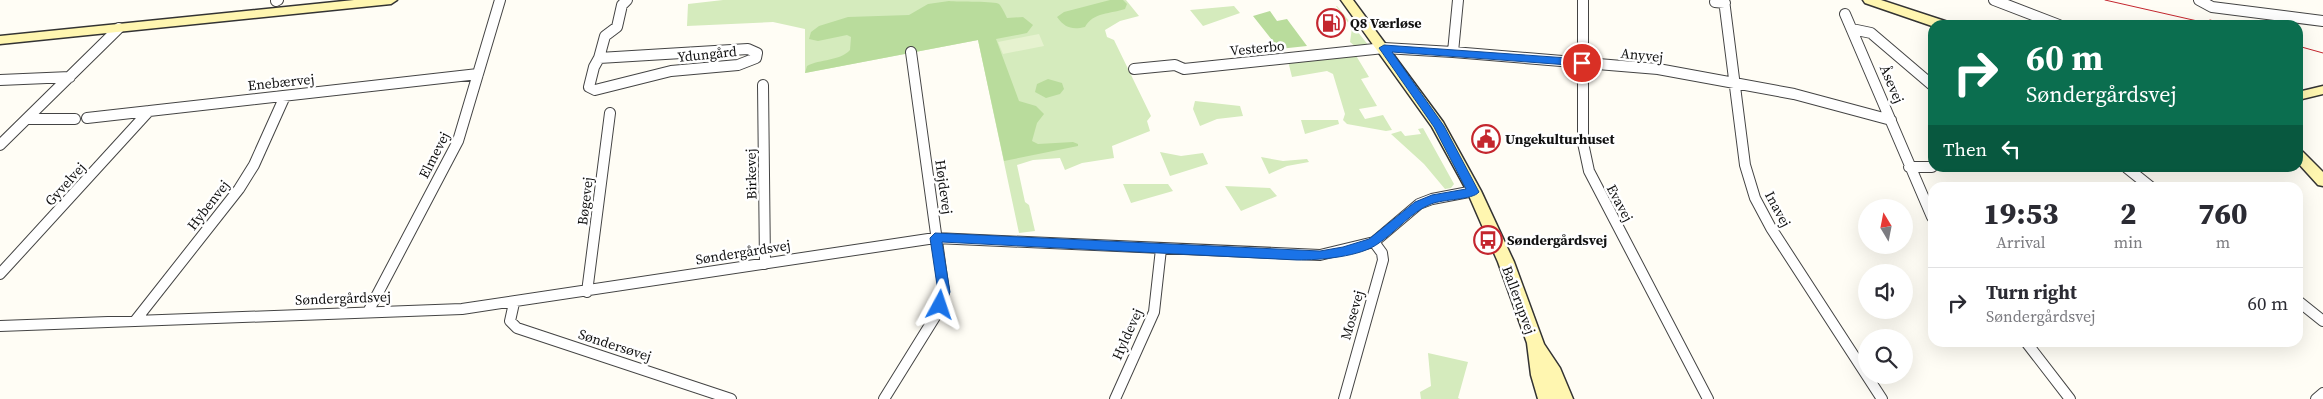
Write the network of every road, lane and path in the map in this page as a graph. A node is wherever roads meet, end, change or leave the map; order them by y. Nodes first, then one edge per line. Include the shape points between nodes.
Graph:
1 (391, 0) edge
2 (500, 0) edge
3 (627, 0) edge
4 (1347, 0) edge
5 (1458, 0) edge
6 (1583, 0) edge
7 (1869, 0) edge
8 (1994, 0) edge
9 (2199, 0) edge
10 (378, 1) edge
11 (1721, 2) edge
12 (1845, 14) dead end
13 (1928, 20) edge
14 (2046, 20) edge
15 (2323, 21) edge
16 (119, 28) junction
17 (1852, 29) junction
18 (0, 40) edge
19 (1384, 48) junction
20 (911, 52) dead end
21 (1454, 52) junction
22 (600, 58) junction
23 (1582, 63) junction
24 (1134, 69) dead end
25 (478, 74) junction
26 (70, 78) junction
27 (0, 80) edge
28 (1928, 82) edge
29 (1735, 83) junction
30 (2323, 84) edge
31 (763, 85) dead end
32 (2303, 87) edge
33 (2323, 90) edge
34 (2303, 95) edge
35 (286, 96) junction
36 (149, 111) junction
37 (610, 113) dead end
38 (87, 118) dead end
39 (28, 119) junction
40 (75, 119) dead end
41 (1891, 120) junction
42 (1, 144) edge
43 (2303, 160) edge
44 (1909, 167) junction
45 (1928, 167) edge
46 (2132, 172) edge
47 (2323, 181) edge
48 (2144, 182) edge
49 (1474, 192) junction
50 (1928, 207) edge
51 (935, 238) junction
52 (1374, 242) junction
53 (1161, 249) junction
54 (765, 264) junction
55 (0, 274) edge
56 (587, 292) junction
57 (514, 303) junction
58 (2303, 305) edge
59 (368, 312) junction
60 (135, 321) junction
61 (2323, 321) edge
62 (0, 326) edge
63 (1536, 346) junction
64 (2030, 347) edge
65 (2323, 393) edge
66 (731, 399) edge
67 (884, 399) edge
68 (1115, 399) edge
69 (1344, 399) edge
70 (1547, 399) edge
71 (1564, 399) edge
72 (1708, 399) edge
73 (1882, 399) edge
74 (2070, 399) edge
75 (2316, 399) edge

1 - 10 street
2 - 25 street, Elmevej
3 - 22 street, Ydungård via 622,5 617,27 605,36
4 - 19 street, Ballerupvej
5 - 21 street
6 - 23 street, Evavej
7 - 13 street
8 - 14 street
9 - 15 street via 2212,7
10 - 16 street
11 - 29 street, Inavej
12 - 17 street, Åsevej
16 - 18 street
16 - 26 street
17 - 28 street via 1871,33
17 - 41 street, Åsevej
19 - 21 street, Anyvej
19 - 24 street, Vesterbo via 1184,69 1175,65
19 - 49 street, Ballerupvej via 1439,126
20 - 51 street, Højdevej
21 - 23 street, Anyvej
22 - 22 street, Ydungård via 589,87 595,90 671,71 749,63 757,53 741,50
23 - 29 street, Anyvej via 1658,70
23 - 72 street, Evavej via 1583,143 1588,171
25 - 35 street, Enebærvej
25 - 59 street, Elmevej via 458,141
26 - 27 street
26 - 39 street
29 - 41 street, Anyvej via 1794,94
29 - 73 street, Inavej via 1745,165 1755,198
30 - 32 street
31 - 54 street, Birkevej
33 - 34 street
35 - 36 street, Enebærvej
35 - 60 street, Hybenvej via 254,165 239,189
36 - 38 street, Enebærvej
36 - 55 street, Gyvelvej
37 - 56 street, Bøgevej
39 - 40 street
39 - 42 street
41 - 44 street, Åsevej
43 - 47 street
44 - 45 street
44 - 50 street, Åsevej
46 - 48 street
49 - 52 street, Søndergårdsvej via 1419,204
49 - 63 street, Ballerupvej via 1506,262
51 - 53 street, Søndergårdsvej
51 - 54 street, Søndergårdsvej
51 - 67 street, Højdevej via 944,292 938,312
52 - 53 street, Søndergårdsvej via 1320,256
52 - 69 street, Mosevej via 1384,260
53 - 68 street, Hyldevej via 1154,312
54 - 56 street, Søndergårdsvej
56 - 57 street, Søndergårdsvej
57 - 59 street, Søndergårdsvej via 462,309
57 - 66 street, Søndersøvej via 510,321 517,328
58 - 61 street
59 - 60 street, Søndergårdsvej
60 - 62 street, Søndergårdsvej
63 - 70 street, Ballerupvej
63 - 71 street, Ballerupvej via 1554,373
64 - 74 street
65 - 75 street

